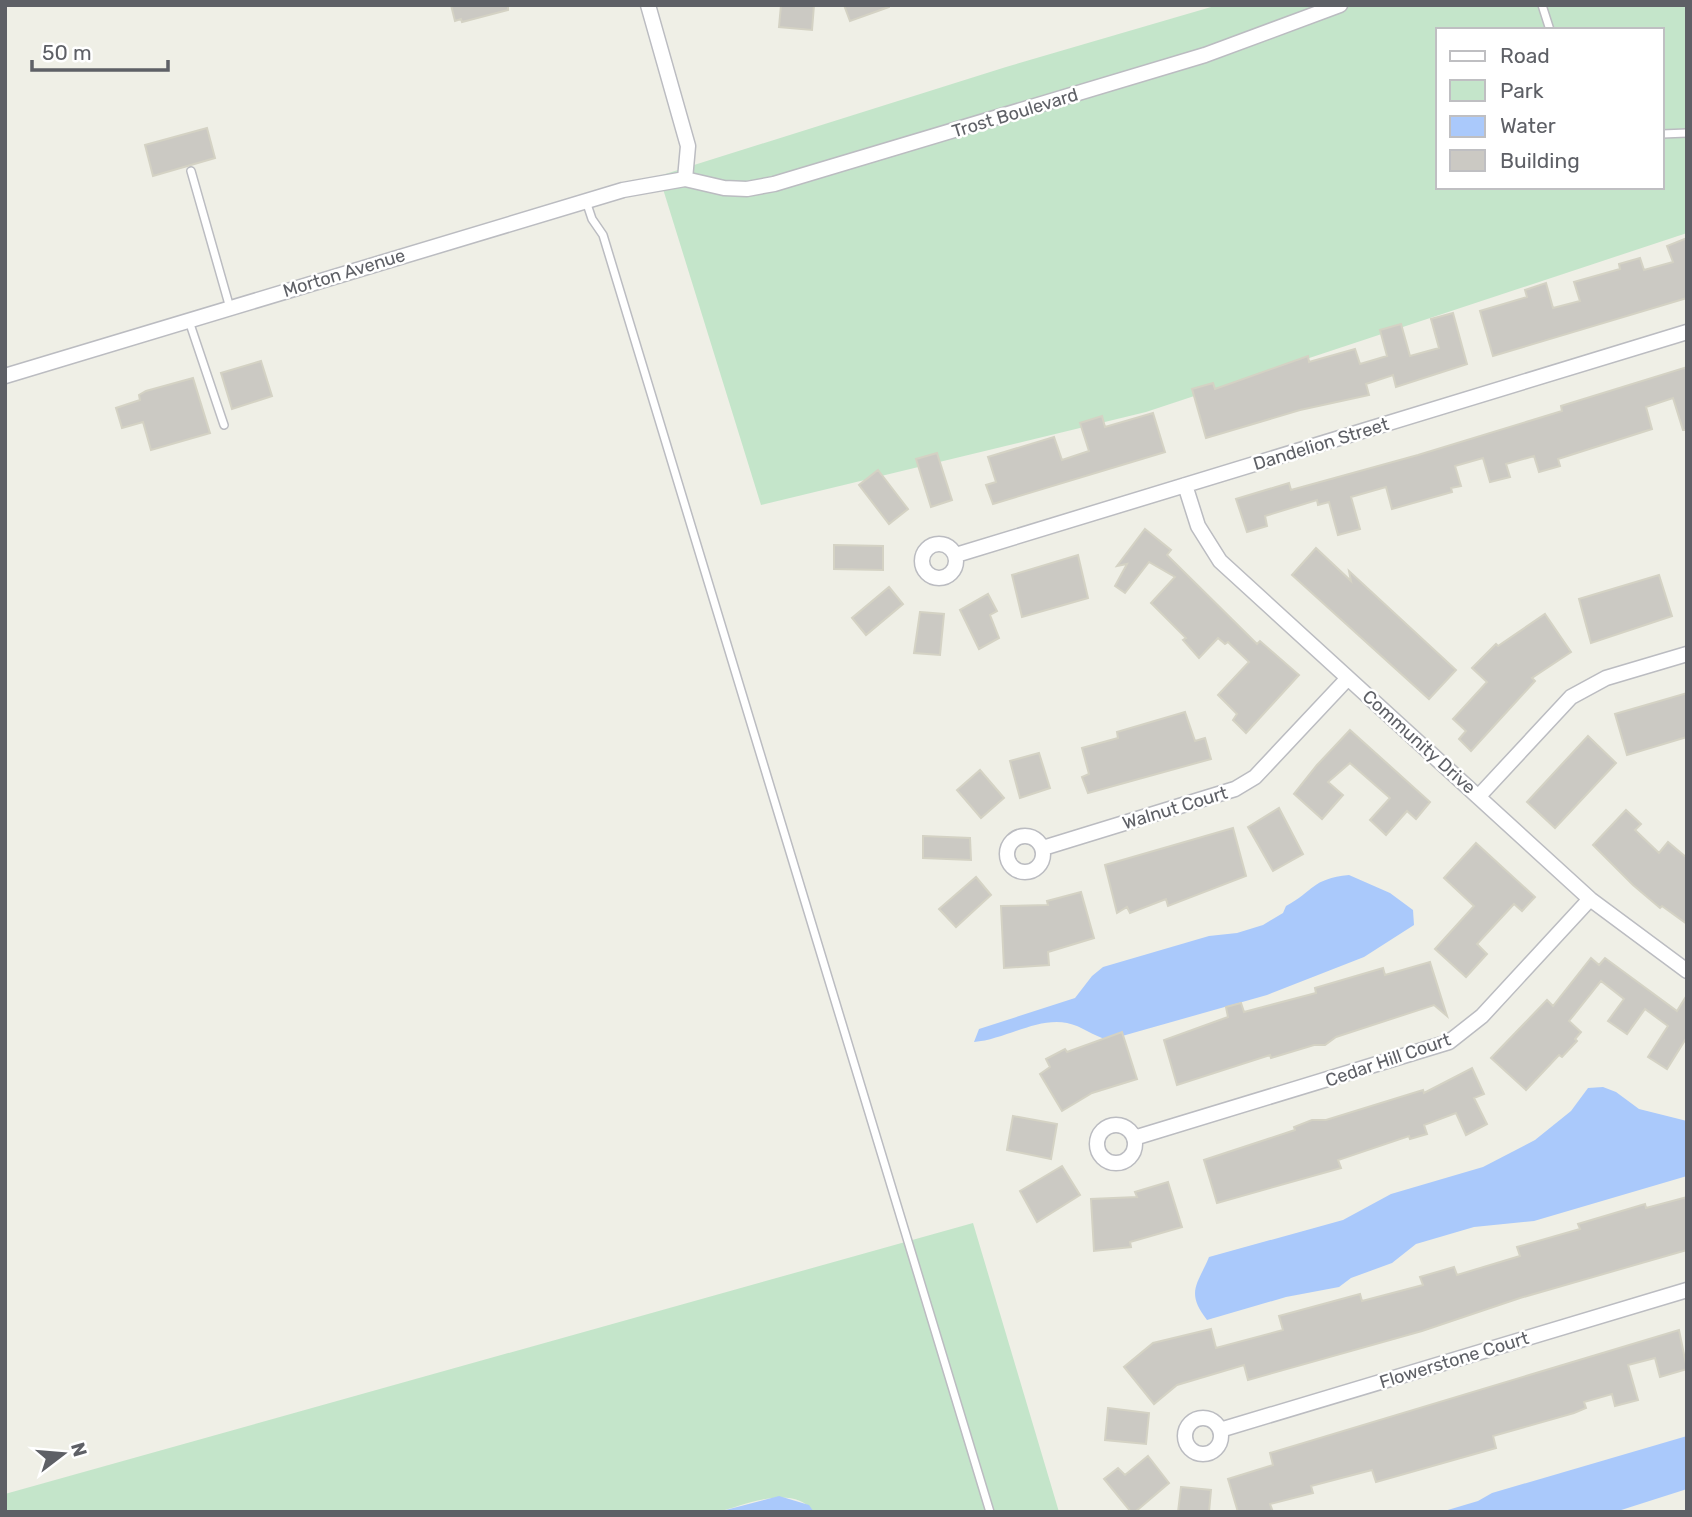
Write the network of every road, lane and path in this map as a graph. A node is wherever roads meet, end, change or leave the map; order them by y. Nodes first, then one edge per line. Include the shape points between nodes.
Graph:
1 (648, 5) edge
2 (1340, 5) edge
3 (1542, 5) edge
4 (1549, 28) edge
5 (1687, 133) edge
6 (1664, 134) edge
7 (191, 172) dead end
8 (685, 178) junction
9 (586, 200) junction
10 (230, 308) junction
11 (188, 320) junction
12 (1687, 332) edge
13 (5, 376) edge
14 (224, 425) dead end
15 (1185, 485) junction
16 (956, 555) dead end
17 (1687, 654) edge
18 (1348, 678) junction
19 (1479, 796) junction
20 (1043, 848) dead end
21 (1590, 899) junction
22 (1687, 971) edge
23 (1134, 1138) dead end
24 (1687, 1290) edge
25 (1220, 1430) dead end
26 (990, 1512) edge

1 - 8 street via 688,146
2 - 8 street, Trost Boulevard via 1205,55 787,181 747,189
3 - 4 lane
5 - 6 lane
7 - 10 lane
8 - 9 street, Morton Avenue
9 - 10 street, Morton Avenue
9 - 26 lane via 603,236
10 - 11 street, Morton Avenue
11 - 13 street, Morton Avenue
11 - 14 lane
12 - 15 street, Dandelion Street
15 - 16 street, Dandelion Street
15 - 18 street, Community Drive via 1198,526 1220,561
17 - 19 street via 1606,678 1579,692
18 - 19 street, Community Drive
18 - 20 street, Walnut Court via 1255,777 1235,789
19 - 21 street, Community Drive
21 - 22 street, Community Drive
21 - 23 street, Cedar Hill Court via 1482,1016 1449,1042
24 - 25 street, Flowerstone Court

